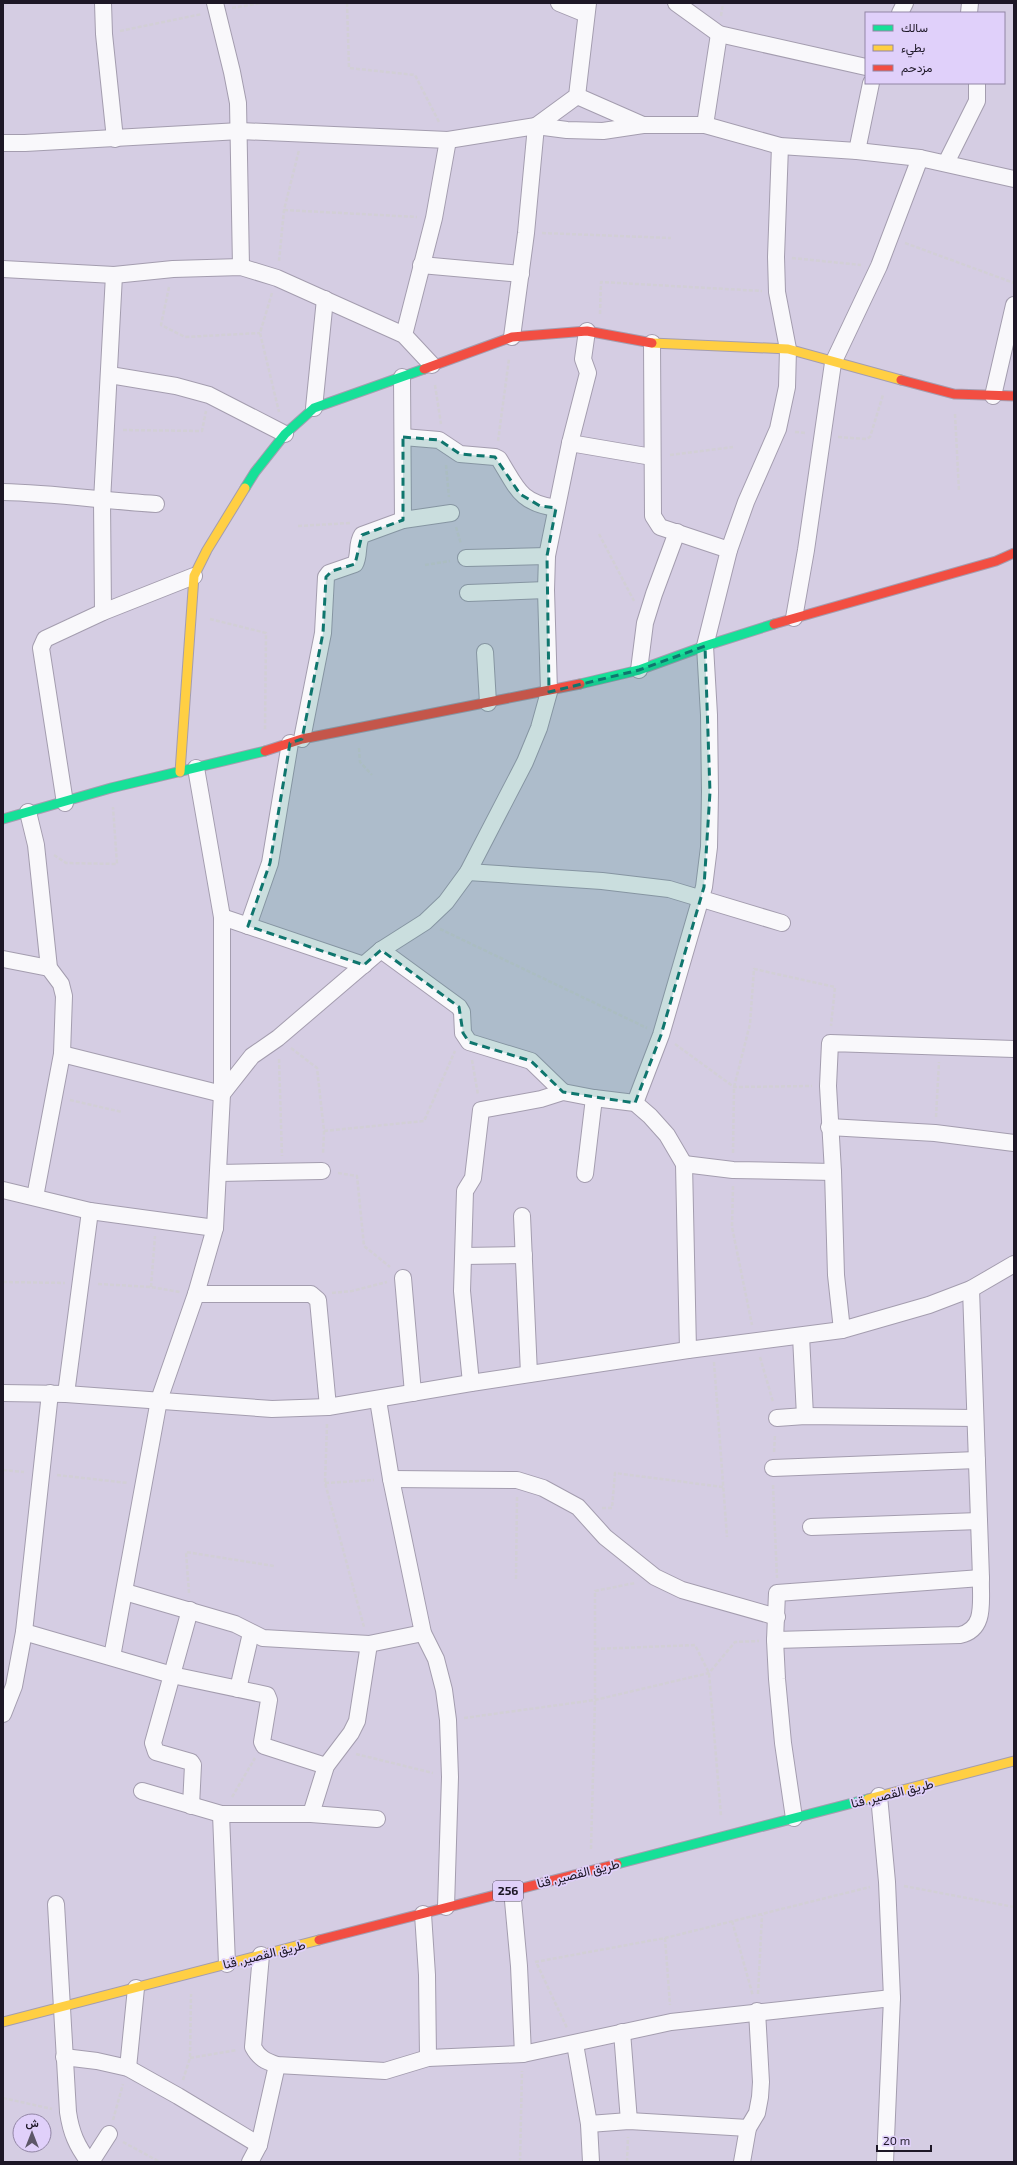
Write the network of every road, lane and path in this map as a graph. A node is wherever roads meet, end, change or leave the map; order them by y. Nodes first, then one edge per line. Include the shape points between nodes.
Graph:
1 (103, 3) edge
2 (261, 3) edge
3 (347, 3) edge
4 (559, 3) edge
5 (676, 3) edge
6 (905, 3) edge
7 (216, 7) edge
8 (587, 9) edge
9 (900, 12) edge
10 (104, 34) junction
11 (719, 34) junction
12 (865, 67) edge
13 (872, 84) edge
14 (977, 84) edge
15 (577, 96) junction
16 (643, 125) junction
17 (705, 125) junction
18 (536, 126) junction
19 (240, 131) junction
20 (302, 134) junction
21 (115, 139) junction
22 (448, 140) junction
23 (3, 143) edge
24 (780, 146) junction
25 (857, 151) junction
26 (920, 158) junction
27 (946, 163) junction
28 (1014, 179) edge
29 (284, 210) junction
30 (434, 218) junction
31 (526, 233) junction
32 (890, 237) junction
33 (671, 238) dead end
34 (776, 257) junction
35 (421, 264) junction
36 (879, 266) junction
37 (240, 268) junction
38 (3, 269) edge
39 (173, 269) junction
40 (520, 274) junction
41 (114, 275) junction
42 (277, 278) junction
43 (1014, 283) edge
44 (777, 292) junction
45 (325, 299) junction
46 (1014, 304) edge
47 (593, 332) junction
48 (260, 333) junction
49 (404, 336) junction
50 (512, 337) junction
51 (652, 343) junction
52 (788, 350) junction
53 (833, 363) junction
54 (432, 365) junction
55 (110, 375) junction
56 (402, 377) junction
57 (889, 377) junction
58 (954, 394) junction
59 (209, 395) junction
60 (993, 396) junction
61 (1014, 396) edge
62 (314, 408) junction
63 (778, 429) junction
64 (107, 430) junction
65 (285, 434) junction
66 (823, 436) junction
67 (403, 437) junction
68 (444, 441) junction
69 (570, 443) junction
70 (733, 447) dead end
71 (496, 456) junction
72 (652, 457) junction
73 (959, 491) dead end
74 (3, 492) edge
75 (102, 501) junction
76 (156, 504) dead end
77 (556, 508) junction
78 (451, 513) junction
79 (403, 520) junction
80 (677, 532) junction
81 (599, 534) dead end
82 (729, 550) junction
83 (1014, 553) edge
84 (547, 556) junction
85 (466, 558) junction
86 (425, 565) dead end
87 (194, 576) junction
88 (546, 590) junction
89 (468, 593) dead end
90 (103, 612) junction
91 (190, 614) junction
92 (794, 618) junction
93 (645, 623) junction
94 (705, 646) junction
95 (485, 652) dead end
96 (639, 670) junction
97 (549, 692) junction
98 (488, 703) junction
99 (358, 727) junction
100 (296, 741) junction
101 (265, 751) junction
102 (196, 768) junction
103 (180, 772) junction
104 (372, 775) dead end
105 (111, 788) junction
106 (65, 803) junction
107 (28, 812) junction
108 (3, 819) edge
109 (36, 845) junction
110 (468, 872) junction
111 (700, 899) junction
112 (222, 918) junction
113 (425, 922) junction
114 (782, 923) dead end
115 (248, 926) junction
116 (381, 950) junction
117 (3, 959) edge
118 (364, 966) junction
119 (49, 968) junction
120 (662, 1035) junction
121 (466, 1037) junction
122 (278, 1038) junction
123 (830, 1043) junction
124 (940, 1046) junction
125 (1014, 1049) edge
126 (62, 1054) junction
127 (828, 1086) junction
128 (734, 1087) junction
129 (563, 1092) junction
130 (222, 1094) junction
131 (54, 1096) junction
132 (594, 1098) junction
133 (635, 1103) junction
134 (481, 1110) junction
135 (122, 1112) dead end
136 (829, 1127) junction
137 (324, 1131) junction
138 (935, 1133) junction
139 (1014, 1144) edge
140 (684, 1164) junction
141 (733, 1170) junction
142 (322, 1171) junction
143 (283, 1172) junction
144 (833, 1172) junction
145 (219, 1173) junction
146 (585, 1174) dead end
147 (3, 1190) edge
148 (35, 1197) junction
149 (90, 1211) junction
150 (522, 1216) dead end
151 (156, 1221) junction
152 (216, 1228) junction
153 (524, 1255) junction
154 (464, 1256) junction
155 (1014, 1264) edge
156 (403, 1278) junction
157 (3, 1282) edge
158 (81, 1283) junction
159 (151, 1287) junction
160 (971, 1289) junction
161 (196, 1294) junction
162 (311, 1294) junction
163 (842, 1330) junction
164 (801, 1336) junction
165 (756, 1342) junction
166 (713, 1347) junction
167 (688, 1350) junction
168 (529, 1374) junction
169 (471, 1383) junction
170 (3, 1393) edge
171 (50, 1393) junction
172 (413, 1393) junction
173 (66, 1394) junction
174 (159, 1400) junction
175 (378, 1400) junction
176 (328, 1407) junction
177 (805, 1416) junction
178 (777, 1418) junction
179 (975, 1418) junction
180 (977, 1460) junction
181 (773, 1468) junction
182 (3, 1470) edge
183 (42, 1473) junction
184 (391, 1479) junction
185 (517, 1480) junction
186 (325, 1482) junction
187 (142, 1484) junction
188 (723, 1487) junction
189 (578, 1507) junction
190 (979, 1521) junction
191 (811, 1527) dead end
192 (727, 1537) dead end
193 (274, 1566) dead end
194 (980, 1578) junction
195 (516, 1579) dead end
196 (125, 1592) junction
197 (777, 1593) junction
198 (190, 1610) junction
199 (776, 1617) junction
200 (24, 1632) junction
201 (251, 1633) junction
202 (423, 1633) junction
203 (775, 1640) junction
204 (368, 1644) junction
205 (112, 1657) junction
206 (709, 1673) junction
207 (172, 1674) junction
208 (238, 1689) junction
209 (595, 1700) junction
210 (3, 1714) edge
211 (448, 1720) junction
212 (263, 1744) junction
213 (338, 1750) junction
214 (1014, 1761) edge
215 (326, 1766) junction
216 (450, 1777) junction
217 (142, 1791) dead end
218 (879, 1796) junction
219 (191, 1806) junction
220 (221, 1814) junction
221 (311, 1814) junction
222 (794, 1818) junction
223 (377, 1819) dead end
224 (722, 1836) junction
225 (591, 1870) junction
226 (887, 1882) junction
227 (512, 1890) junction
228 (56, 1904) dead end
229 (446, 1907) junction
230 (1014, 1908) edge
231 (423, 1914) junction
232 (762, 1915) junction
233 (732, 1921) junction
234 (665, 1938) junction
235 (261, 1955) junction
236 (227, 1964) junction
237 (192, 1973) junction
238 (136, 1988) junction
239 (892, 1998) junction
240 (61, 2007) junction
241 (757, 2011) junction
242 (3, 2022) edge
243 (671, 2022) junction
244 (622, 2032) junction
245 (575, 2044) junction
246 (253, 2047) junction
247 (523, 2054) junction
248 (64, 2057) junction
249 (190, 2058) junction
250 (428, 2058) junction
251 (277, 2064) junction
252 (128, 2068) junction
253 (178, 2096) junction
254 (3, 2098) edge
255 (68, 2112) junction
256 (629, 2121) junction
257 (589, 2124) junction
258 (748, 2128) junction
259 (109, 2134) junction
260 (259, 2145) junction
261 (90, 2162) edge
262 (160, 2162) edge
263 (250, 2162) edge
264 (520, 2162) edge
265 (591, 2162) edge
266 (627, 2162) edge
267 (742, 2162) edge
268 (885, 2162) edge

1 - 10 street
2 - 7 path
3 - 22 path via 349,68 415,75
4 - 8 street
5 - 11 street
6 - 9 street
7 - 10 path
7 - 19 street via 236,88
8 - 15 street
10 - 21 street
11 - 12 street
11 - 17 street
13 - 25 street
14 - 27 street via 977,100
15 - 16 street
15 - 18 street
16 - 17 street
16 - 18 street via 603,131
17 - 24 street
18 - 22 street
18 - 31 street
19 - 20 street
19 - 21 street
19 - 37 street
20 - 22 street
20 - 29 path
21 - 23 street
22 - 30 street
24 - 25 street
24 - 34 street
25 - 26 street
26 - 27 street
26 - 32 street
27 - 28 street
29 - 30 path
29 - 42 path
30 - 35 street
31 - 33 path
31 - 40 street
32 - 36 street
32 - 43 path
34 - 36 path
34 - 44 street
35 - 40 street
35 - 49 street
36 - 53 street
37 - 39 street
37 - 42 street
38 - 41 street
39 - 41 street
39 - 48 path via 161,325 185,337
40 - 50 street
41 - 55 street
42 - 45 street
42 - 48 path
44 - 47 path via 601,282
44 - 52 street
45 - 49 street
45 - 62 street
46 - 60 street
47 - 50 main road
47 - 51 main road
47 - 69 street via 583,359 588,373
48 - 65 path
49 - 54 street
50 - 54 main road
50 - 71 path
51 - 52 main road
51 - 72 street
52 - 53 main road
52 - 63 street via 787,387
53 - 57 main road
53 - 66 street
54 - 56 main road
54 - 68 path
55 - 59 street via 169,384
55 - 64 street
56 - 62 main road
56 - 67 street
57 - 58 main road
57 - 66 path via 870,437 866,439
58 - 60 main road
58 - 73 path
59 - 64 path via 202,431
59 - 65 street
60 - 61 main road
62 - 65 main road
63 - 66 path
63 - 82 street via 746,502
64 - 75 street
65 - 87 main road via 255,472
66 - 92 street
67 - 68 street
67 - 79 street
68 - 71 street via 460,454
68 - 78 path
69 - 72 street
69 - 77 street
70 - 72 path
71 - 77 street via 520,494 540,506
72 - 80 street via 653,516 660,527
74 - 75 street via 50,494
75 - 76 street
75 - 90 street
77 - 84 street
78 - 79 street
78 - 85 path
79 - 100 street via 362,535 355,564 332,571 326,577 323,633
80 - 82 street
80 - 93 street
81 - 93 path
82 - 94 street
83 - 92 main road via 996,561
84 - 85 street
84 - 88 street
85 - 86 path
87 - 90 street
87 - 91 main road
88 - 89 street
88 - 97 street
90 - 106 street via 45,639 41,648
91 - 101 path via 266,633
91 - 103 main road
92 - 94 main road
93 - 96 street
94 - 96 main road
94 - 111 street via 709,715 709,847
95 - 98 street
96 - 97 main road
97 - 98 main road
97 - 110 street via 539,728 525,762
98 - 99 main road
99 - 100 main road
99 - 104 path via 360,762
100 - 101 main road
100 - 115 street via 270,863
101 - 102 main road
102 - 103 main road
102 - 112 street
103 - 105 main road
105 - 106 main road
105 - 109 path via 117,864 66,863
106 - 107 main road
107 - 108 main road
107 - 109 street
109 - 119 street
110 - 111 street via 602,881 669,890
110 - 113 street via 446,902
111 - 114 street
111 - 120 street
112 - 115 street
112 - 130 street
113 - 116 street
113 - 120 path
115 - 118 street
116 - 118 street
116 - 121 street via 459,1007
117 - 119 street
118 - 122 street
119 - 126 street via 61,984 64,996
120 - 128 path
120 - 133 street
121 - 129 street via 531,1061
121 - 134 path
121 - 137 path via 424,1121
122 - 130 street via 252,1056
122 - 137 path via 317,1068
122 - 143 path
123 - 124 street
123 - 127 street
123 - 128 path via 835,987 754,969 750,1024
124 - 125 street
124 - 138 path
126 - 130 street
126 - 131 street
127 - 128 path
127 - 136 street
128 - 141 path
129 - 132 street
129 - 134 street via 541,1099
130 - 145 street
131 - 135 path
131 - 148 street
132 - 133 street
132 - 146 street
133 - 140 street via 667,1136
134 - 154 street via 473,1178 465,1191
136 - 138 street
136 - 144 street
137 - 142 path
138 - 139 street
140 - 141 street
140 - 167 street
141 - 144 street
141 - 165 path via 732,1227
142 - 143 street
142 - 156 path via 357,1176 364,1246
143 - 145 street
144 - 163 street via 836,1275
145 - 152 street
147 - 148 street
148 - 149 street
149 - 151 street
149 - 158 street
150 - 153 street
151 - 152 street
151 - 159 path
152 - 161 street
153 - 154 street
153 - 168 street
154 - 169 street via 462,1290
155 - 160 street
156 - 162 path via 352,1291
156 - 172 street
157 - 158 path
158 - 159 path
158 - 173 street
159 - 161 path
160 - 163 street via 929,1305
160 - 179 street
161 - 162 street
161 - 174 street
162 - 176 street via 318,1300
163 - 164 street
164 - 165 street
164 - 177 street
165 - 166 street
165 - 178 path
166 - 167 street
166 - 188 path
167 - 168 street
168 - 169 street
169 - 172 street
170 - 171 street
171 - 173 street
171 - 183 street
172 - 175 street
173 - 174 street
174 - 176 street via 272,1409
174 - 187 street
175 - 176 street
175 - 184 street
176 - 186 path
177 - 178 street
177 - 179 street
178 - 181 path
179 - 180 street
180 - 181 street
180 - 190 street
181 - 197 path
182 - 183 path
183 - 187 path
183 - 200 street
184 - 185 street
184 - 186 path
184 - 202 street
185 - 189 street via 543,1488
185 - 195 path
186 - 204 path
187 - 196 street
188 - 189 path via 615,1473 612,1508
188 - 192 path
189 - 199 street via 605,1537 655,1577 682,1590
190 - 191 street
190 - 194 street
193 - 198 path via 186,1552
194 - 197 street
194 - 203 street via 978,1625 970,1633
196 - 198 street
196 - 205 street
197 - 199 street
198 - 201 street via 235,1624
198 - 207 street
199 - 203 street
200 - 205 street
200 - 210 street via 14,1686
201 - 204 street via 263,1638
201 - 208 street
202 - 204 street
202 - 211 street via 436,1659
203 - 206 path via 735,1642
203 - 222 street via 783,1743
204 - 213 street via 357,1721
205 - 207 street
206 - 209 path
206 - 209 path via 695,1645 595,1649
206 - 224 path
207 - 208 street
207 - 219 street via 153,1743 156,1752 191,1762 194,1770
208 - 212 street via 269,1697
209 - 211 path
209 - 225 path
211 - 216 street
212 - 215 street
212 - 220 path
213 - 215 street
213 - 216 path
214 - 218 main road, طريق القصير, قنا / 256
215 - 221 street
216 - 229 street
217 - 219 street
218 - 222 main road, طريق القصير, قنا / 256
218 - 226 street
219 - 220 street
220 - 221 street
220 - 236 street
221 - 223 street
222 - 224 main road, طريق القصير, قنا / 256
224 - 225 main road, طريق القصير, قنا / 256
225 - 227 main road, طريق القصير, قنا / 256
226 - 230 path
226 - 232 path
226 - 239 street
227 - 229 main road, طريق القصير, قنا / 256
227 - 247 street via 520,1966
228 - 240 street
229 - 231 main road, طريق القصير, قنا / 256
231 - 235 main road, طريق القصير, قنا / 256
231 - 250 street
232 - 233 path
232 - 241 path
233 - 234 path
233 - 241 path
234 - 243 path
234 - 245 path via 536,1962
235 - 236 main road, طريق القصير, قنا / 256
235 - 246 street
236 - 237 main road, طريق القصير, قنا / 256
237 - 238 main road, طريق القصير, قنا / 256
237 - 249 path
238 - 240 main road, طريق القصير, قنا / 256
238 - 252 street
239 - 241 street
239 - 268 street
240 - 242 main road, طريق القصير, قنا / 256
240 - 248 street
241 - 243 street
241 - 258 street via 760,2089 757,2113
243 - 244 street
244 - 245 street
244 - 256 street
245 - 247 street
245 - 257 street
246 - 249 path
246 - 251 street via 262,2060
247 - 250 street
247 - 264 path
248 - 252 street
248 - 255 street
249 - 253 path
250 - 251 street via 385,2070
251 - 260 street
252 - 253 street
252 - 259 path
253 - 260 street
254 - 255 path
255 - 261 street via 70,2129 76,2144
256 - 257 street
256 - 258 street
256 - 266 path
257 - 265 street
258 - 267 street
259 - 261 street
259 - 262 path
260 - 263 street

